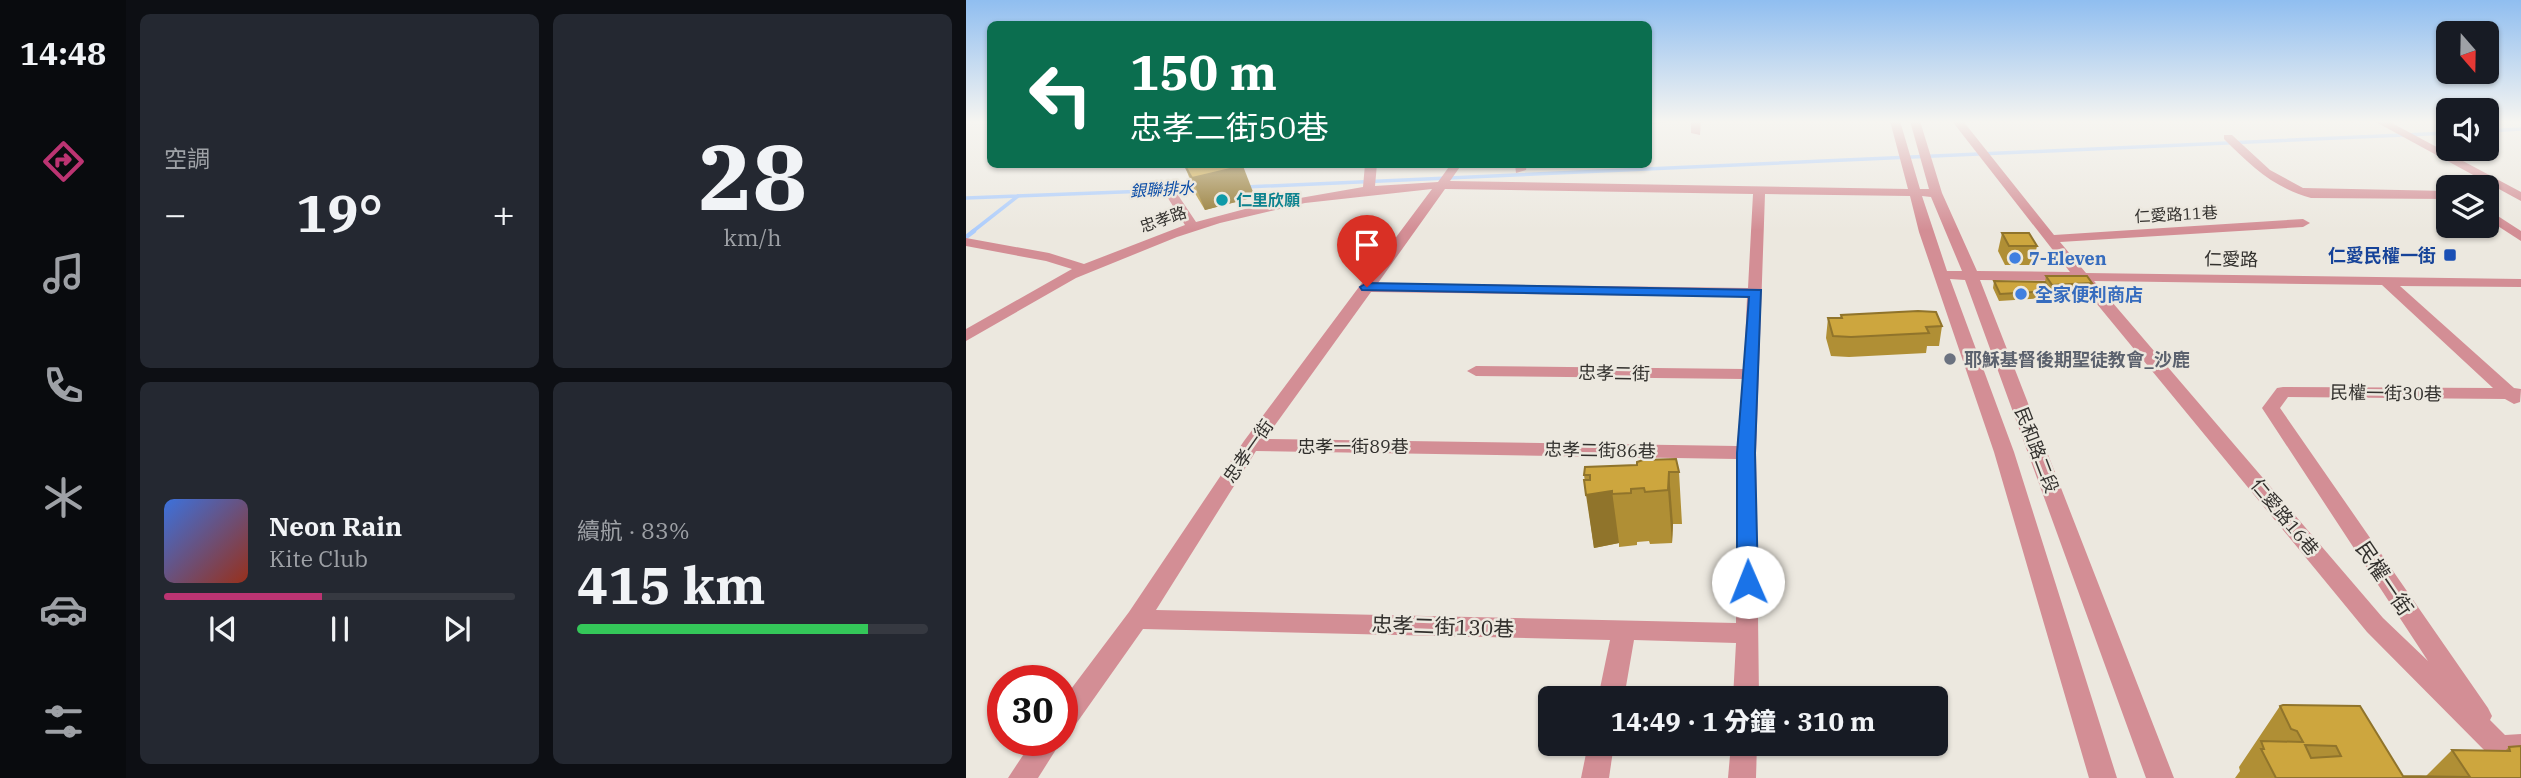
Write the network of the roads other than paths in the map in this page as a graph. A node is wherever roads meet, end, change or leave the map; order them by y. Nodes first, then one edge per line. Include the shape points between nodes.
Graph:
1 (1905, 157) edge
2 (1926, 157) edge
3 (1986, 157) edge
4 (2250, 157) edge
5 (2447, 157) edge
6 (1371, 168) edge
7 (1454, 168) edge
8 (1442, 185) junction
9 (1369, 188) junction
10 (1759, 190) junction
11 (1914, 192) junction
12 (1936, 193) junction
13 (1172, 195) dead end
14 (2436, 195) edge
15 (2499, 195) edge
16 (2519, 196) edge
17 (2499, 221) edge
18 (2303, 223) dead end
19 (1193, 227) junction
20 (2521, 237) edge
21 (2050, 239) junction
22 (966, 242) edge
23 (1085, 269) junction
24 (1941, 275) junction
25 (1972, 275) junction
26 (2082, 275) junction
27 (2387, 282) junction
28 (2521, 283) edge
29 (1367, 287) junction
30 (1756, 293) junction
31 (966, 336) edge
32 (1476, 371) dead end
33 (1752, 374) junction
34 (2517, 397) edge
35 (2271, 408) joint
36 (1251, 445) junction
37 (1454, 447) joint
38 (1746, 453) junction
39 (1137, 619) junction
40 (1624, 632) junction
41 (1748, 633) junction
42 (1613, 686) edge
43 (1746, 686) edge
44 (1078, 700) edge
45 (2511, 754) edge
46 (1038, 756) edge
47 (1599, 756) edge
48 (1743, 756) edge
49 (1022, 778) edge
50 (1595, 778) edge
51 (1742, 778) edge
52 (2103, 778) edge
53 (2160, 778) edge

1 - 11 street, 民和路二段
2 - 12 street, 民和路二段
3 - 21 street
4 - 14 street via 2292,191
5 - 16 street
6 - 9 street
7 - 8 street, 忠孝一街
8 - 9 street, 忠孝路
8 - 10 street, 忠孝路
8 - 29 street, 忠孝一街
9 - 19 street, 忠孝路 via 1289,201
10 - 11 street, 忠孝路
10 - 30 street
11 - 12 street, 忠孝路
11 - 24 street, 民和路二段
12 - 25 street, 民和路二段
13 - 19 street
15 - 16 street
17 - 20 street
18 - 21 street, 仁愛路11巷
19 - 23 street, 忠孝路
21 - 26 street
22 - 23 street via 1049,257
23 - 31 street, 忠孝路
24 - 25 street, 仁愛路
24 - 52 street, 民和路二段 via 2004,452
25 - 26 street, 仁愛路
25 - 53 street, 民和路二段
26 - 27 street, 仁愛路
26 - 45 street, 仁愛路16巷 via 2375,625
27 - 28 street, 仁愛路
27 - 34 street
29 - 30 street
29 - 36 street, 忠孝一街
30 - 33 street
32 - 33 street, 忠孝二街
33 - 38 street
34 - 35 street, 民權一街30巷 via 2283,392
35 - 45 street, 民權一街
36 - 37 street, 忠孝一街89巷
36 - 39 street, 忠孝一街
37 - 38 street, 忠孝二街86巷
38 - 41 street
39 - 40 street, 忠孝二街130巷
39 - 44 street, 忠孝一街
40 - 41 street, 忠孝二街130巷
40 - 42 street
41 - 43 street
46 - 49 street
47 - 50 street
48 - 51 street

